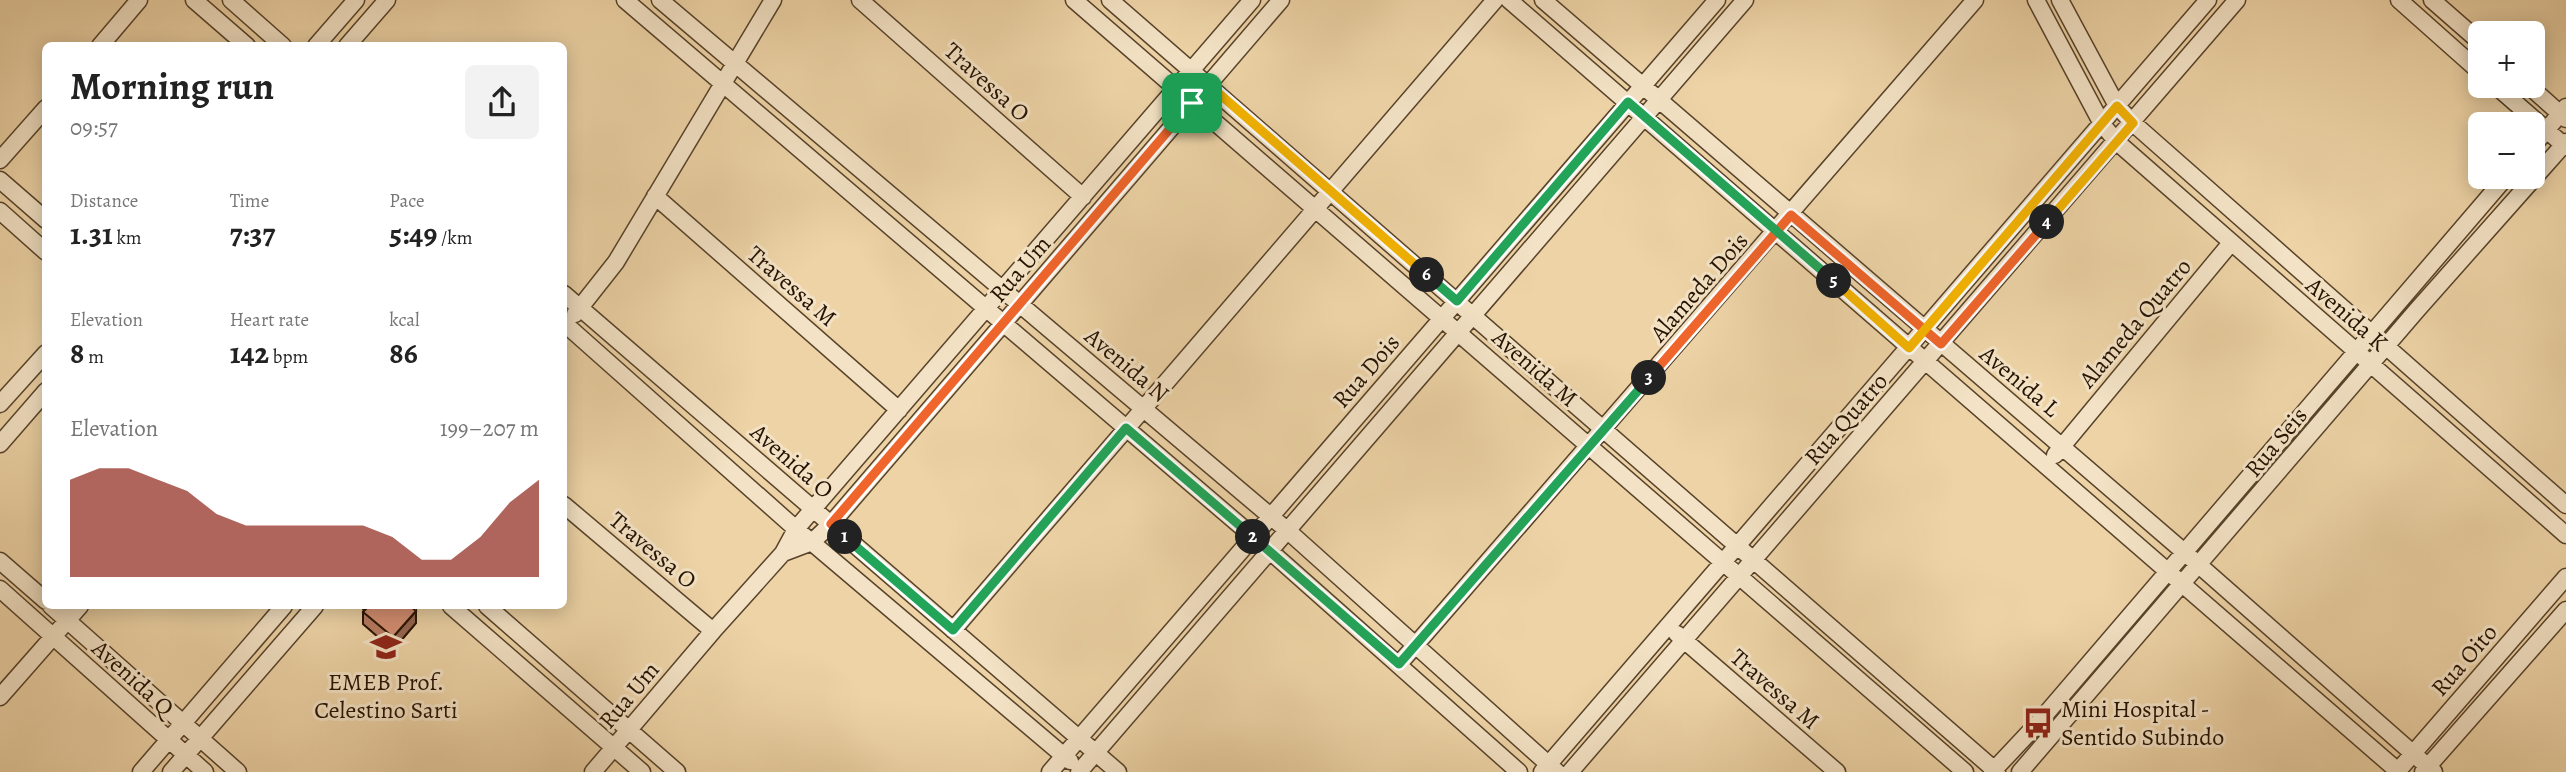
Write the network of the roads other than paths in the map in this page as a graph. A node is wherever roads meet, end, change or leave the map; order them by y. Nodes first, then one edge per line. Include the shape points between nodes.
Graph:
1 (139, 0) edge
2 (194, 0) edge
3 (231, 0) edge
4 (356, 0) edge
5 (387, 0) edge
6 (625, 0) edge
7 (660, 0) edge
8 (773, 0) edge
9 (860, 0) edge
10 (1074, 0) edge
11 (1110, 0) edge
12 (1252, 0) edge
13 (1281, 0) edge
14 (1495, 0) edge
15 (1509, 0) edge
16 (1543, 0) edge
17 (1717, 0) edge
18 (1745, 0) edge
19 (1975, 0) edge
20 (2036, 0) edge
21 (2060, 0) edge
22 (2208, 0) edge
23 (2237, 0) edge
24 (2399, 0) edge
25 (2432, 0) edge
26 (2468, 32) edge
27 (103, 42) edge
28 (242, 42) edge
29 (278, 42) edge
30 (319, 42) edge
31 (350, 42) edge
32 (2468, 61) edge
33 (734, 65) junction
34 (1191, 71) junction
35 (723, 84) junction
36 (1208, 84) junction
37 (1642, 87) junction
38 (1176, 89) junction
39 (2510, 98) edge
40 (2545, 98) edge
41 (1658, 101) junction
42 (1628, 102) junction
43 (1192, 103) junction
44 (2117, 106) junction
45 (42, 113) edge
46 (2564, 113) edge
47 (1645, 117) junction
48 (2133, 123) junction
49 (2102, 124) junction
50 (2547, 131) junction
51 (2117, 142) junction
52 (2565, 144) edge
53 (0, 160) edge
54 (0, 180) edge
55 (2496, 189) edge
56 (1330, 191) junction
57 (655, 196) junction
58 (1083, 197) junction
59 (1315, 208) junction
60 (0, 211) edge
61 (1791, 215) junction
62 (42, 217) edge
63 (1777, 231) junction
64 (2230, 244) junction
65 (42, 248) edge
66 (1002, 290) junction
67 (567, 297) edge
68 (1457, 301) junction
69 (1020, 303) junction
70 (580, 308) junction
71 (985, 309) junction
72 (1474, 316) junction
73 (1443, 318) junction
74 (567, 322) edge
75 (1003, 324) junction
76 (567, 328) edge
77 (1924, 330) junction
78 (1459, 332) junction
79 (2371, 332) junction
80 (1941, 344) junction
81 (2386, 346) junction
82 (1909, 348) junction
83 (2355, 350) junction
84 (42, 357) edge
85 (1926, 362) junction
86 (2371, 364) junction
87 (42, 396) edge
88 (0, 404) edge
89 (1143, 408) junction
90 (899, 410) junction
91 (1126, 428) junction
92 (1605, 429) junction
93 (0, 443) edge
94 (1590, 446) junction
95 (2062, 446) junction
96 (2047, 464) junction
97 (2566, 505) edge
98 (567, 508) edge
99 (813, 509) junction
100 (1271, 517) junction
101 (831, 524) junction
102 (796, 529) junction
103 (1288, 531) junction
104 (2566, 535) edge
105 (1253, 537) junction
106 (812, 542) junction
107 (1736, 547) junction
108 (1270, 551) junction
109 (2183, 551) junction
110 (783, 553) junction
111 (0, 561) edge
112 (1752, 561) junction
113 (1722, 564) junction
114 (2199, 567) junction
115 (2167, 569) junction
116 (1739, 577) junction
117 (2566, 577) edge
118 (2183, 584) junction
119 (0, 589) edge
120 (42, 598) edge
121 (55, 609) edge
122 (77, 609) edge
123 (281, 609) edge
124 (312, 609) edge
125 (454, 609) edge
126 (490, 609) edge
127 (2566, 610) edge
128 (68, 620) junction
129 (1668, 627) junction
130 (953, 630) junction
131 (713, 631) junction
132 (53, 636) junction
133 (1684, 640) junction
134 (1415, 646) junction
135 (1399, 664) junction
136 (0, 697) edge
137 (182, 724) junction
138 (629, 730) junction
139 (200, 739) junction
140 (1079, 739) junction
141 (168, 740) junction
142 (614, 748) junction
143 (1096, 753) junction
144 (2413, 753) junction
145 (185, 755) junction
146 (1063, 756) junction
147 (1549, 770) edge
148 (2428, 770) edge
149 (1081, 771) edge
150 (1994, 771) edge
151 (141, 772) edge
152 (171, 772) edge
153 (205, 772) edge
154 (238, 772) edge
155 (593, 772) edge
156 (642, 772) edge
157 (677, 772) edge
158 (1050, 772) edge
159 (1118, 772) edge
160 (1519, 772) edge
161 (1570, 772) edge
162 (1838, 772) edge
163 (1965, 772) edge
164 (2020, 772) edge
165 (2398, 772) edge

1 - 27 street
2 - 28 street
3 - 29 street
4 - 30 street
5 - 31 street
6 - 35 street, Avenida N
7 - 33 street, Avenida N
8 - 33 street
9 - 58 street, Travessa O
10 - 38 street, Avenida M
11 - 34 street, Avenida M
12 - 34 street, Rua Um
13 - 36 street, Rua Um
14 - 56 street
15 - 42 street, Avenida L
16 - 37 street, Avenida L
17 - 37 street, Rua Dois
18 - 41 street, Rua Dois
19 - 61 street, Alameda Dois
20 - 49 street, Avenida K
21 - 44 street, Avenida K
22 - 44 street, Rua Quatro
23 - 48 street, Rua Quatro
24 - 32 street
25 - 26 street
33 - 35 street
33 - 66 street, Avenida N
34 - 36 street, Avenida M
34 - 38 street, Rua Um
35 - 57 street
35 - 71 street, Avenida N
36 - 43 street, Rua Um
36 - 56 street, Avenida M
37 - 41 street, Avenida L
37 - 42 street, Rua Dois
38 - 43 street, Avenida M
38 - 58 street, Rua Um
39 - 50 street
40 - 46 street
41 - 47 street, Rua Dois
41 - 61 street, Avenida L
42 - 47 street, Avenida L
42 - 68 street, Rua Dois
43 - 59 street, Avenida M
43 - 69 street, Rua Um
44 - 48 street, Avenida K
44 - 49 street, Rua Quatro
45 - 53 street
46 - 50 street
47 - 63 street, Avenida L
47 - 72 street, Rua Dois
48 - 51 street, Rua Quatro
48 - 79 street, Avenida K
49 - 51 street, Avenida K
49 - 77 street, Rua Quatro
50 - 52 street
51 - 64 street, Avenida K
51 - 80 street, Rua Quatro
52 - 81 street, Rua Seis
54 - 62 street
55 - 79 street, Rua Seis
56 - 59 street
56 - 68 street, Avenida M
57 - 70 street via 616,262
57 - 90 street, Travessa M
58 - 66 street, Rua Um
59 - 73 street, Avenida M
59 - 89 street
60 - 65 street
61 - 63 street, Alameda Dois
61 - 77 street, Avenida L
63 - 82 street, Avenida L
63 - 92 street, Alameda Dois
64 - 83 street, Avenida K
64 - 95 street, Alameda Quatro
66 - 69 street, Avenida N
66 - 71 street, Rua Um
67 - 70 street, Avenida O
68 - 72 street, Avenida M
68 - 73 street, Rua Dois
69 - 75 street, Rua Um
69 - 89 street, Avenida N
70 - 74 street
70 - 99 street, Avenida O
71 - 75 street, Avenida N
71 - 90 street, Rua Um
72 - 78 street, Rua Dois
72 - 92 street, Avenida M
73 - 78 street, Avenida M
73 - 100 street, Rua Dois
75 - 91 street, Avenida N
75 - 101 street, Rua Um
76 - 102 street, Avenida O
77 - 80 street, Avenida L
77 - 82 street, Rua Quatro
78 - 94 street, Avenida M
78 - 103 street, Rua Dois
79 - 81 street, Avenida K
79 - 83 street, Rua Seis
80 - 85 street, Rua Quatro
80 - 95 street, Avenida L
81 - 86 street, Rua Seis
81 - 97 street, Avenida K
82 - 85 street, Avenida L
82 - 107 street, Rua Quatro
83 - 86 street, Avenida K
83 - 109 street, Rua Seis
84 - 88 street
85 - 96 street, Avenida L
85 - 112 street, Rua Quatro
86 - 104 street, Avenida K
86 - 114 street, Rua Seis
87 - 93 street
89 - 91 street
89 - 100 street, Avenida N
90 - 99 street, Rua Um
91 - 105 street, Avenida N
91 - 130 street
92 - 94 street, Alameda Dois
92 - 107 street, Avenida M
94 - 113 street, Avenida M
94 - 134 street, Alameda Dois
95 - 96 street, Alameda Quatro
95 - 109 street, Avenida L
96 - 115 street, Avenida L
98 - 131 street, Travessa O
99 - 101 street, Avenida O
99 - 102 street, Rua Um
100 - 103 street, Avenida N
100 - 105 street, Rua Dois
101 - 106 street, Rua Um
101 - 130 street, Avenida O
102 - 106 street, Avenida O
102 - 110 street, Rua Um
103 - 108 street, Rua Dois
103 - 134 street, Avenida N
105 - 108 street, Avenida N
105 - 140 street, Rua Dois
106 - 110 street, Rua Um
106 - 146 street, Avenida O
107 - 112 street, Avenida M
107 - 113 street, Rua Quatro
108 - 135 street, Avenida N
108 - 143 street, Rua Dois
109 - 114 street, Avenida L
109 - 115 street, Rua Seis
110 - 131 street, Rua Um
111 - 120 street
112 - 116 street, Rua Quatro
112 - 150 street, Avenida M
113 - 116 street, Avenida M
113 - 129 street, Rua Quatro
114 - 118 street, Rua Seis
114 - 144 street, Avenida L
115 - 118 street, Avenida L
115 - 150 street, Rua Seis
116 - 133 street, Rua Quatro
116 - 163 street, Avenida M
117 - 144 street, Rua Oito
118 - 164 street, Rua Seis
118 - 165 street, Avenida L
119 - 132 street, Avenida Q
121 - 128 street, Avenida Q
122 - 128 street
123 - 137 street
124 - 139 street
125 - 142 street
126 - 138 street
127 - 148 street, Rua Oito
128 - 132 street
128 - 137 street, Avenida Q
129 - 133 street, Travessa M
129 - 147 street, Rua Quatro
130 - 140 street, Avenida O
131 - 138 street, Rua Um
132 - 136 street
132 - 141 street, Avenida Q
133 - 161 street, Rua Quatro
133 - 162 street, Travessa M
134 - 135 street, Alameda Dois
134 - 147 street, Avenida N
135 - 160 street, Avenida N
137 - 139 street, Avenida Q
137 - 141 street
138 - 142 street, Rua Um
138 - 157 street
139 - 145 street
139 - 154 street, Avenida Q
140 - 143 street, Avenida O
140 - 146 street, Rua Dois
141 - 145 street, Avenida Q
141 - 151 street
142 - 155 street, Rua Um
142 - 156 street
143 - 149 street, Rua Dois
143 - 159 street, Avenida O
144 - 148 street, Avenida L
144 - 165 street, Rua Oito
145 - 152 street
145 - 153 street, Avenida Q
146 - 149 street, Avenida O
146 - 158 street, Rua Dois

